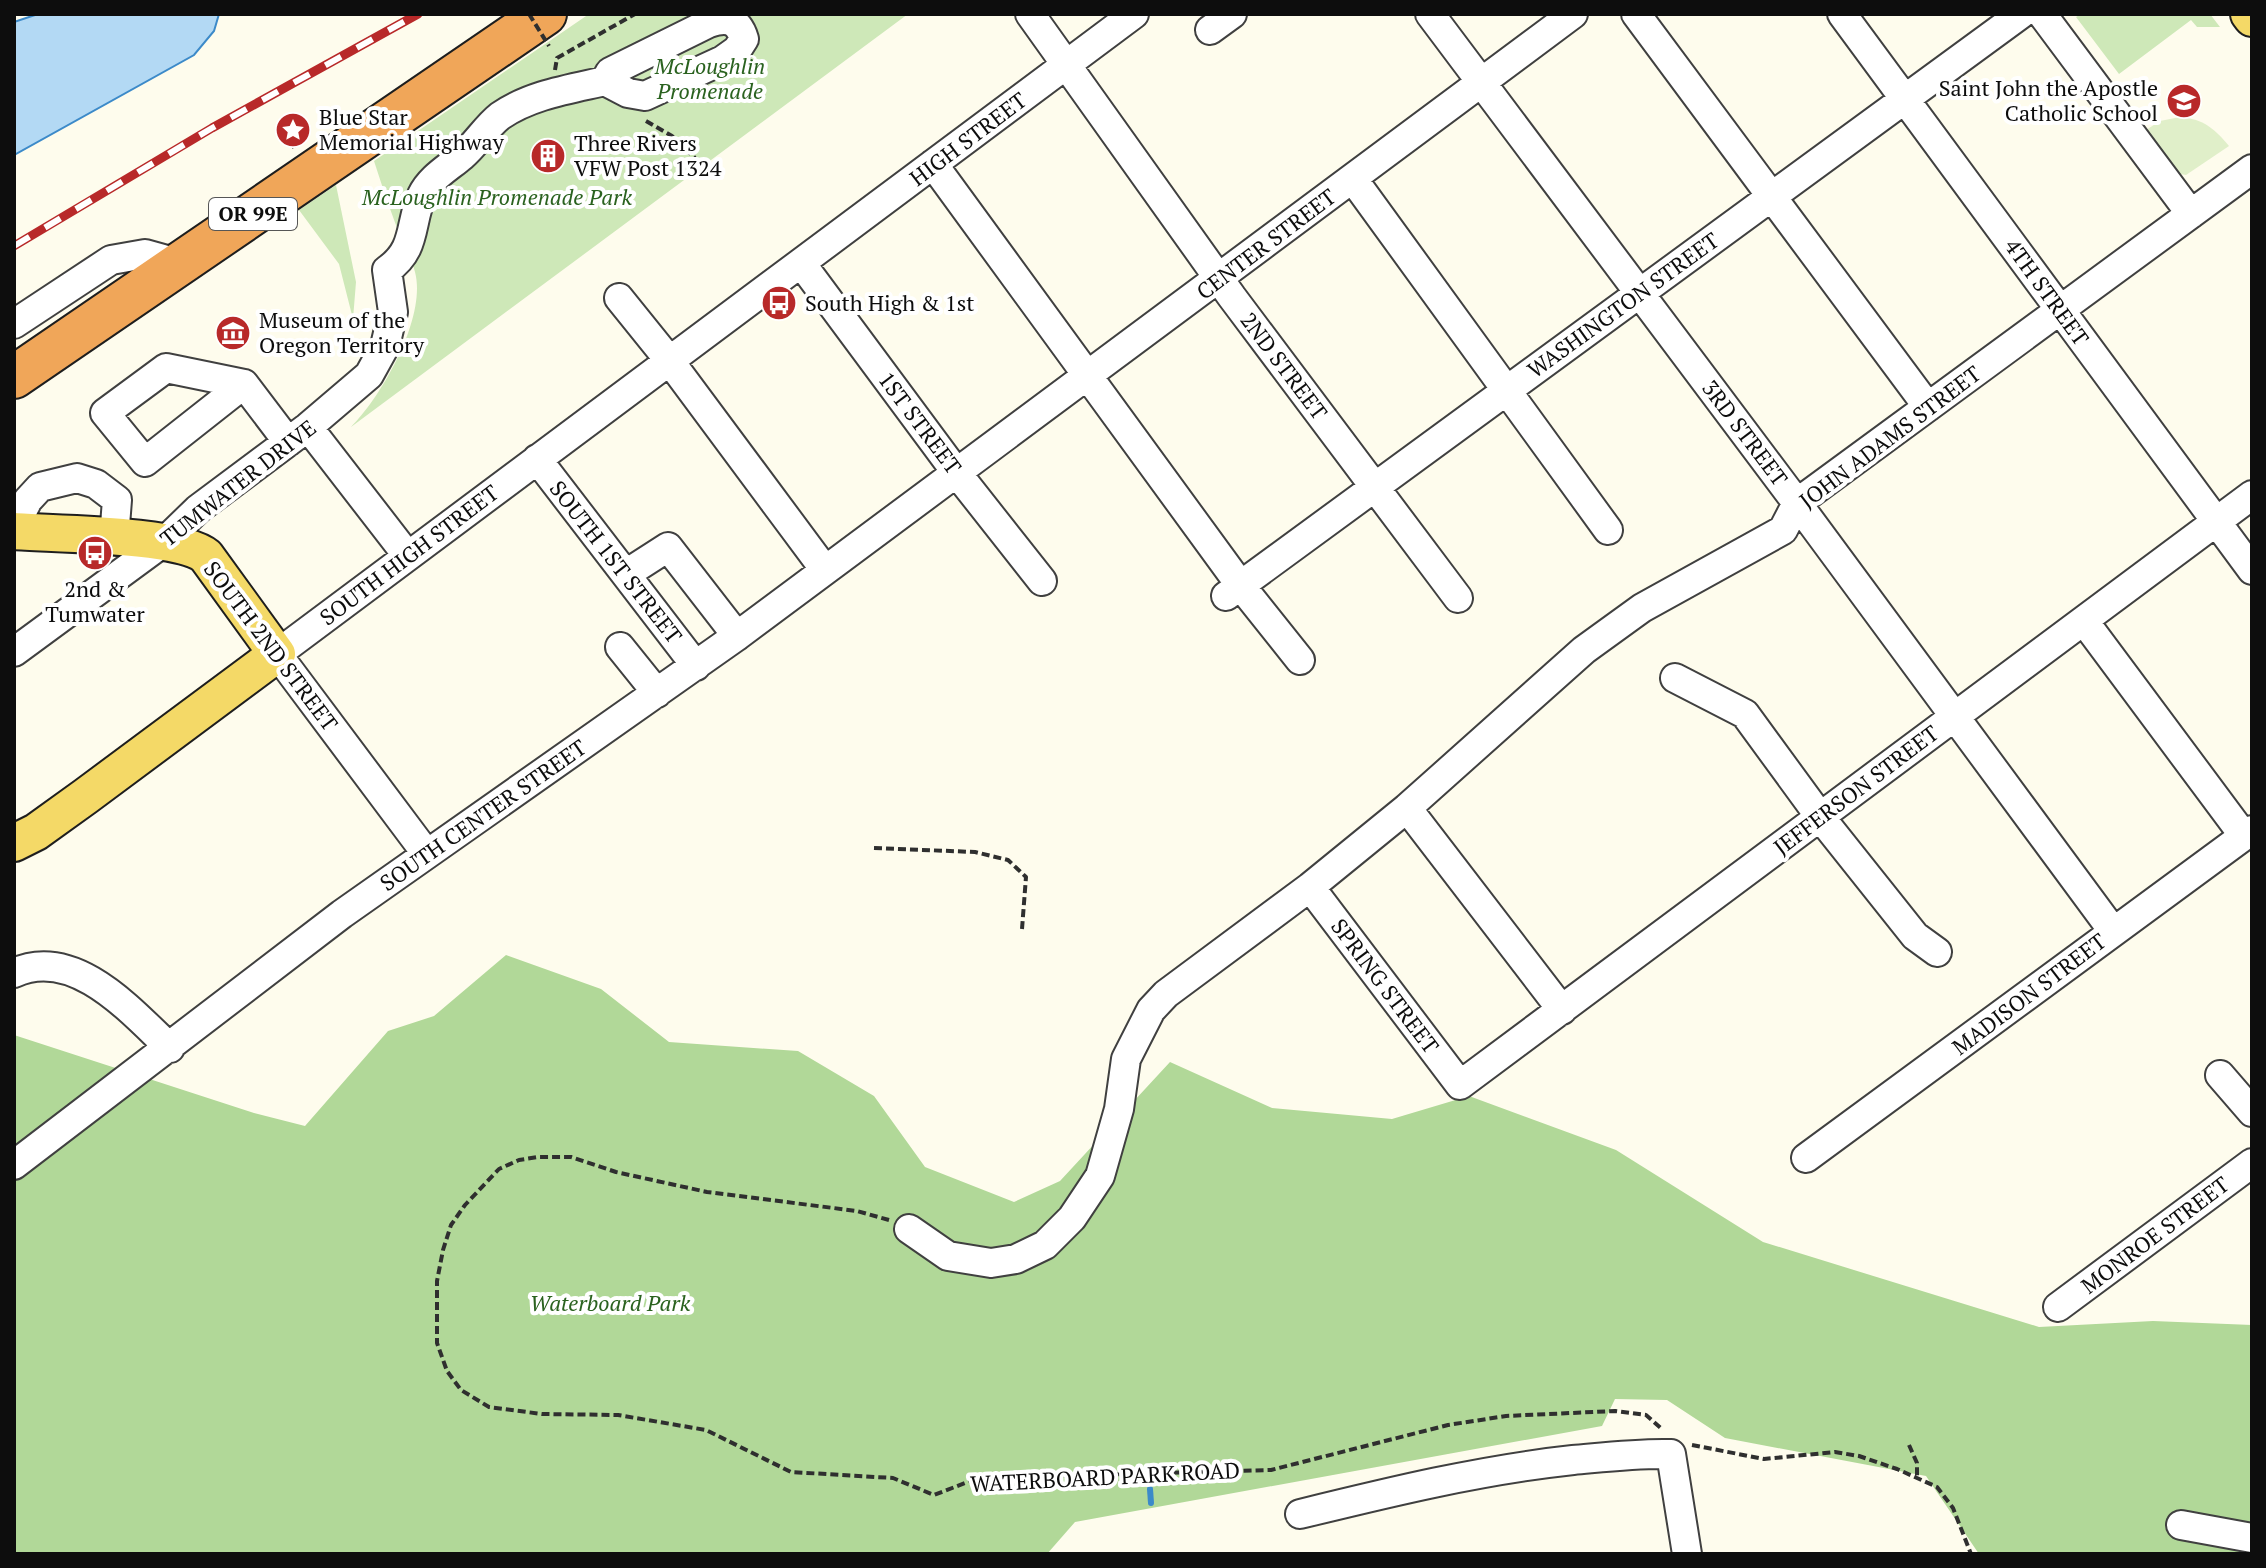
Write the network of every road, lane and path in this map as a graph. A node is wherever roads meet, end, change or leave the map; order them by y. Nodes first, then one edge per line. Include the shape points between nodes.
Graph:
1 (529, 14) edge
2 (635, 14) edge
3 (1030, 14) edge
4 (1134, 14) edge
5 (1430, 14) edge
6 (1573, 14) edge
7 (1636, 14) edge
8 (1842, 14) edge
9 (2021, 14) edge
10 (2042, 14) edge
11 (547, 30) edge
12 (557, 58) junction
13 (1067, 65) junction
14 (605, 81) dead end
15 (1482, 83) junction
16 (551, 93) junction
17 (1905, 99) junction
18 (638, 116) dead end
19 (310, 140) dead end
20 (294, 148) dead end
21 (695, 158) dead end
22 (933, 164) junction
23 (2252, 169) edge
24 (1353, 179) junction
25 (1771, 197) junction
26 (2191, 214) junction
27 (801, 263) junction
28 (181, 264) junction
29 (1219, 278) junction
30 (1640, 293) junction
31 (619, 298) dead end
32 (2060, 309) junction
33 (14, 324) edge
34 (669, 360) junction
35 (1089, 375) junction
36 (14, 377) edge
37 (244, 384) dead end
38 (1506, 392) junction
39 (1928, 407) junction
40 (298, 434) junction
41 (537, 459) junction
42 (956, 472) junction
43 (1374, 488) junction
44 (2252, 495) edge
45 (1797, 503) junction
46 (2216, 521) junction
47 (14, 529) edge
48 (1608, 530) dead end
49 (114, 538) junction
50 (165, 541) junction
51 (407, 555) junction
52 (825, 570) junction
53 (2252, 570) edge
54 (626, 574) junction
55 (1042, 581) dead end
56 (1234, 591) junction
57 (1458, 598) dead end
58 (2084, 621) junction
59 (737, 636) junction
60 (620, 647) dead end
61 (14, 652) edge
62 (277, 654) junction
63 (1300, 660) dead end
64 (696, 666) junction
65 (1675, 678) dead end
66 (657, 693) junction
67 (1955, 716) junction
68 (1407, 808) junction
69 (1821, 818) junction
70 (2248, 833) edge
71 (14, 843) edge
72 (874, 848) dead end
73 (426, 853) junction
74 (1310, 887) junction
75 (1022, 929) dead end
76 (2113, 931) junction
77 (1937, 952) dead end
78 (14, 973) edge
79 (1562, 1010) junction
80 (170, 1048) junction
81 (2220, 1075) dead end
82 (1460, 1085) joint
83 (2252, 1112) edge
84 (1806, 1158) dead end
85 (2252, 1163) edge
86 (14, 1165) edge
87 (909, 1229) joint
88 (2058, 1307) dead end
89 (1909, 1445) dead end
90 (1669, 1447) junction
91 (1917, 1478) junction
92 (1300, 1514) dead end
93 (2181, 1525) dead end
94 (2252, 1538) edge
95 (1687, 1554) edge
96 (1971, 1554) edge

1 - 11 path, bridge
2 - 12 path
3 - 13 street, 2ND STREET
4 - 13 street, HIGH STREET
5 - 15 street, 3RD STREET
6 - 15 street, CENTER STREET
7 - 25 street
8 - 17 street, 4TH STREET
9 - 17 street, WASHINGTON STREET
10 - 26 street
11 - 12 path
11 - 28 highway, OR 99E
12 - 16 path
13 - 22 street, HIGH STREET
13 - 29 street, 2ND STREET
14 - 16 street
15 - 24 street, CENTER STREET
15 - 30 street, 3RD STREET
16 - 40 street, TUMWATER DRIVE via 498,118 424,191 408,249 387,270 393,312 377,363 356,389
17 - 25 street, WASHINGTON STREET
17 - 32 street, 4TH STREET
18 - 21 path via 672,136
19 - 20 path via 300,126 289,124 286,130
22 - 27 street, HIGH STREET
22 - 35 street
23 - 26 street, JOHN ADAMS STREET
24 - 29 street, CENTER STREET
24 - 38 street
25 - 30 street, WASHINGTON STREET
25 - 39 street
26 - 32 street, JOHN ADAMS STREET
27 - 34 street, SOUTH HIGH STREET
27 - 42 street, 1ST STREET
28 - 33 street via 145,254 111,260
28 - 36 highway, OR 99E
29 - 35 street, CENTER STREET
29 - 43 street, 2ND STREET
30 - 38 street, WASHINGTON STREET
30 - 45 street, 3RD STREET
31 - 34 street
32 - 39 street, JOHN ADAMS STREET
32 - 46 street, 4TH STREET
34 - 41 street, SOUTH HIGH STREET
34 - 52 street
35 - 42 street, CENTER STREET
35 - 56 street
37 - 40 street
38 - 43 street, WASHINGTON STREET
38 - 48 street
39 - 45 street, JOHN ADAMS STREET
40 - 50 street, TUMWATER DRIVE via 198,509
40 - 51 street
41 - 51 street, SOUTH HIGH STREET
41 - 54 street, SOUTH 1ST STREET
42 - 52 street, SOUTH CENTER STREET
42 - 55 street, 1ST STREET
43 - 56 street, WASHINGTON STREET
43 - 57 street, 2ND STREET
44 - 46 street, JEFFERSON STREET
45 - 67 street, 3RD STREET
45 - 68 street, JOHN ADAMS STREET via 1783,530 1642,608 1584,650
46 - 53 street, 4TH STREET
46 - 58 street, JEFFERSON STREET
47 - 49 main road, SOUTH 2ND STREET
47 - 49 street via 40,487 77,478 117,500
49 - 50 main road, SOUTH 2ND STREET
50 - 61 street, TUMWATER DRIVE
50 - 62 main road, SOUTH 2ND STREET via 194,547 206,556
51 - 62 street, SOUTH HIGH STREET
52 - 59 street, SOUTH CENTER STREET
54 - 59 street via 668,547
54 - 64 street, SOUTH 1ST STREET
56 - 63 street
58 - 67 street, JEFFERSON STREET
58 - 70 street
59 - 64 street, SOUTH CENTER STREET
60 - 66 street
62 - 71 main road, SOUTH HIGH STREET
62 - 73 street, SOUTH 2ND STREET
64 - 66 street, SOUTH CENTER STREET
65 - 69 street via 1745,714
66 - 73 street, SOUTH CENTER STREET
67 - 69 street, JEFFERSON STREET
67 - 76 street, 3RD STREET
68 - 74 street, JOHN ADAMS STREET
68 - 79 street
69 - 77 street via 1915,936
69 - 79 street, JEFFERSON STREET
70 - 76 street, MADISON STREET
72 - 75 path via 975,852 1008,860 1026,877
73 - 80 street, SOUTH CENTER STREET
74 - 82 street, SPRING STREET
74 - 87 street, JOHN ADAMS STREET via 1151,1010 1126,1059 1119,1109 1100,1176 1072,1218 1045,1245 1016,1259 991,1263 948,1256
76 - 84 street, MADISON STREET
78 - 80 street via 48,966 74,972 105,990
79 - 82 street, JEFFERSON STREET
80 - 86 street, SOUTH CENTER STREET
81 - 83 street
85 - 88 street, MONROE STREET
87 - 90 path, WATERBOARD PARK ROAD via 857,1211 707,1192 571,1157 519,1160 499,1169 451,1225 437,1281 437,1343 461,1390 489,1407 618,1415 706,1430 791,1472 893,1478 934,1495 978,1478 1271,1470 1448,1425 1506,1416 1638,1413 1661,1427
89 - 91 path
90 - 91 path via 1764,1459 1835,1452
90 - 92 street via 1508,1467
90 - 95 street
91 - 96 path via 1937,1487 1953,1508
93 - 94 street

